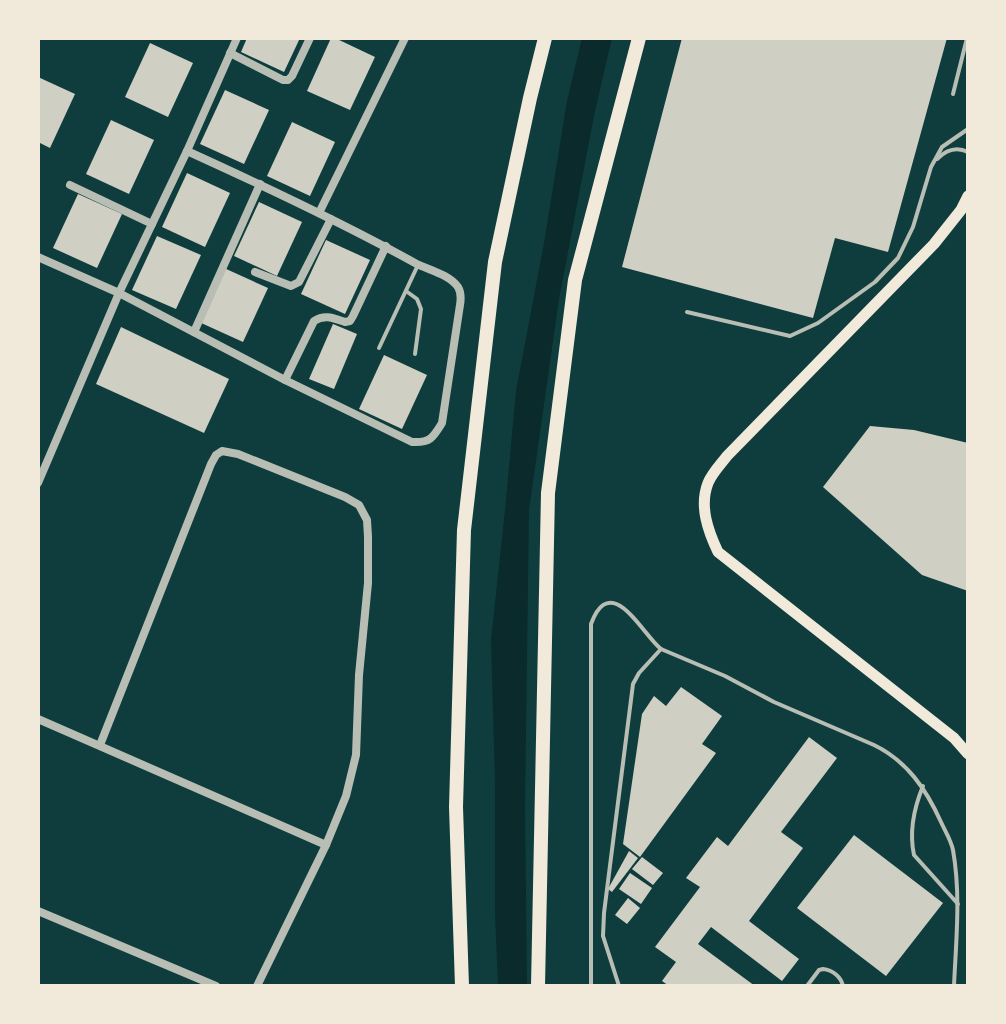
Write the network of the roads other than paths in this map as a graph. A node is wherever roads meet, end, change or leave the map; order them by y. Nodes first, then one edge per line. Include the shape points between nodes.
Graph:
1 (237, 38) edge
2 (310, 38) edge
3 (404, 38) edge
4 (545, 38) edge
5 (639, 38) edge
6 (967, 38) edge
7 (230, 53) junction
8 (953, 94) dead end
9 (968, 129) edge
10 (187, 151) junction
11 (968, 152) edge
12 (931, 167) junction
13 (260, 184) junction
14 (70, 185) dead end
15 (968, 196) edge
16 (319, 213) junction
17 (331, 219) junction
18 (152, 224) junction
19 (386, 246) junction
20 (38, 257) edge
21 (418, 264) junction
22 (255, 272) dead end
23 (406, 291) junction
24 (119, 293) junction
25 (687, 312) dead end
26 (194, 332) junction
27 (379, 348) dead end
28 (415, 354) dead end
29 (285, 380) junction
30 (38, 483) edge
31 (661, 649) junction
32 (38, 719) edge
33 (100, 745) junction
34 (968, 754) edge
35 (923, 786) junction
36 (326, 845) junction
37 (958, 904) junction
38 (38, 911) edge
39 (216, 986) edge
40 (257, 986) edge
41 (462, 986) edge
42 (538, 986) edge
43 (591, 986) edge
44 (619, 986) edge
45 (807, 986) edge
46 (843, 986) edge
47 (954, 986) edge

1 - 7 street
2 - 7 street via 288,80
3 - 16 street
4 - 41 highway via 495,262 464,530 456,807
5 - 42 highway via 575,280 548,493
6 - 8 lane
7 - 10 street
9 - 12 lane via 942,147
10 - 13 street
10 - 18 street
11 - 12 lane via 947,151
12 - 25 lane via 898,258 875,282 818,323 790,336
13 - 16 street
13 - 26 street
14 - 18 street
15 - 34 main road via 934,244 727,456 709,481 704,501 718,552
16 - 17 street
17 - 19 street
17 - 22 street via 299,282 291,286
18 - 24 street
19 - 21 street
19 - 29 street via 350,321 327,316 314,321
20 - 24 street
21 - 23 lane
21 - 29 street via 446,277 461,295 442,423 434,436 412,442
23 - 27 lane
23 - 28 lane via 421,309
24 - 26 street
24 - 30 street
26 - 29 street
31 - 35 lane via 887,752
31 - 43 lane via 633,615 616,604 601,605 595,612
31 - 44 lane via 633,684 619,791 603,936
32 - 33 street
33 - 36 street
33 - 36 street via 216,455 238,454 345,497 359,505 367,520 368,583 356,755
35 - 37 lane via 953,847
35 - 37 lane via 915,806 914,855
36 - 40 street
37 - 47 lane
38 - 39 street
45 - 46 lane via 819,970 828,969

